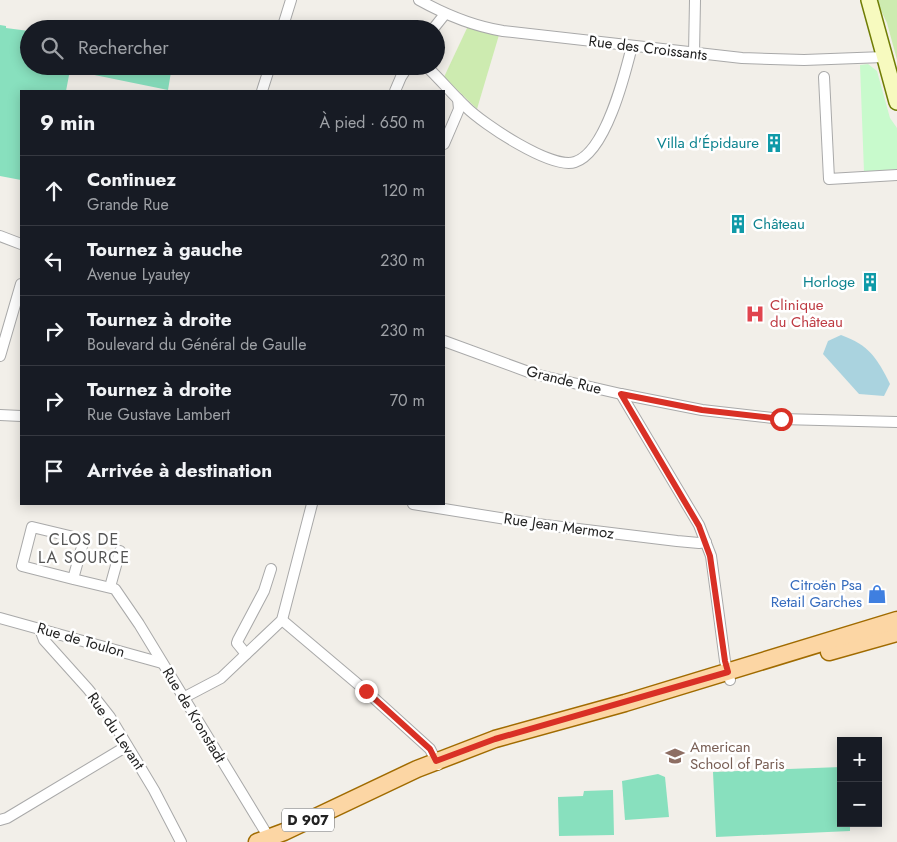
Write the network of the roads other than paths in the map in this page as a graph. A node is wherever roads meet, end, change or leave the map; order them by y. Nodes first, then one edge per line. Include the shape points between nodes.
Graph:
1 (291, 0) edge
2 (419, 0) edge
3 (695, 0) edge
4 (869, 0) edge
5 (445, 14) junction
6 (285, 20) edge
7 (440, 20) edge
8 (632, 46) junction
9 (694, 54) junction
10 (884, 57) junction
11 (267, 75) edge
12 (402, 75) edge
13 (435, 75) edge
14 (824, 77) dead end
15 (262, 90) edge
16 (395, 90) edge
17 (458, 99) junction
18 (897, 102) edge
19 (445, 142) edge
20 (897, 175) edge
21 (2, 237) edge
22 (20, 244) edge
23 (20, 287) edge
24 (445, 341) edge
25 (0, 356) edge
26 (621, 394) junction
27 (0, 415) edge
28 (20, 416) edge
29 (897, 422) edge
30 (312, 505) edge
31 (416, 505) edge
32 (706, 542) junction
33 (120, 551) dead end
34 (271, 568) dead end
35 (74, 579) junction
36 (113, 588) junction
37 (0, 618) edge
38 (282, 620) junction
39 (897, 620) edge
40 (42, 629) junction
41 (897, 633) edge
42 (246, 654) junction
43 (162, 663) junction
44 (729, 676) junction
45 (183, 698) junction
46 (127, 746) junction
47 (438, 764) junction
48 (0, 820) edge
49 (269, 841) edge
50 (181, 842) edge

1 - 6 street
2 - 5 street, Rue des Croissants
3 - 9 street
4 - 10 main road
5 - 7 street
5 - 8 street, Rue des Croissants via 503,31
8 - 9 street, Rue des Croissants
8 - 17 street via 606,128 582,159 576,162 563,162 524,148
9 - 10 street, Rue des Croissants via 804,60
10 - 18 main road
11 - 15 street
12 - 16 street
13 - 17 street
14 - 20 street via 829,179
17 - 19 street via 459,109
21 - 22 street
23 - 25 street
24 - 26 street, Grande Rue via 534,374
26 - 29 street, Grande Rue via 702,410 781,419
26 - 32 street
27 - 28 street
30 - 38 street
31 - 32 street, Rue Jean Mermoz via 537,524
32 - 44 street
33 - 36 street
34 - 42 street via 264,591 237,643
35 - 35 street via 22,566 32,527 78,538 83,543
35 - 36 street
36 - 43 street, Rue de Kronstadt
37 - 40 street, Rue de Toulon
38 - 42 street
38 - 47 street via 430,749
39 - 44 main road, D 907
40 - 43 street, Rue de Toulon
40 - 46 street, Rue du Levant via 44,640 88,689
41 - 44 main road, D 907
42 - 45 street via 221,678
43 - 45 street, Rue de Kronstadt
44 - 47 main road, D 907 via 495,739
45 - 49 street, Rue de Kronstadt
46 - 48 street
46 - 50 street, Rue du Levant
47 - 49 main road, D 907

